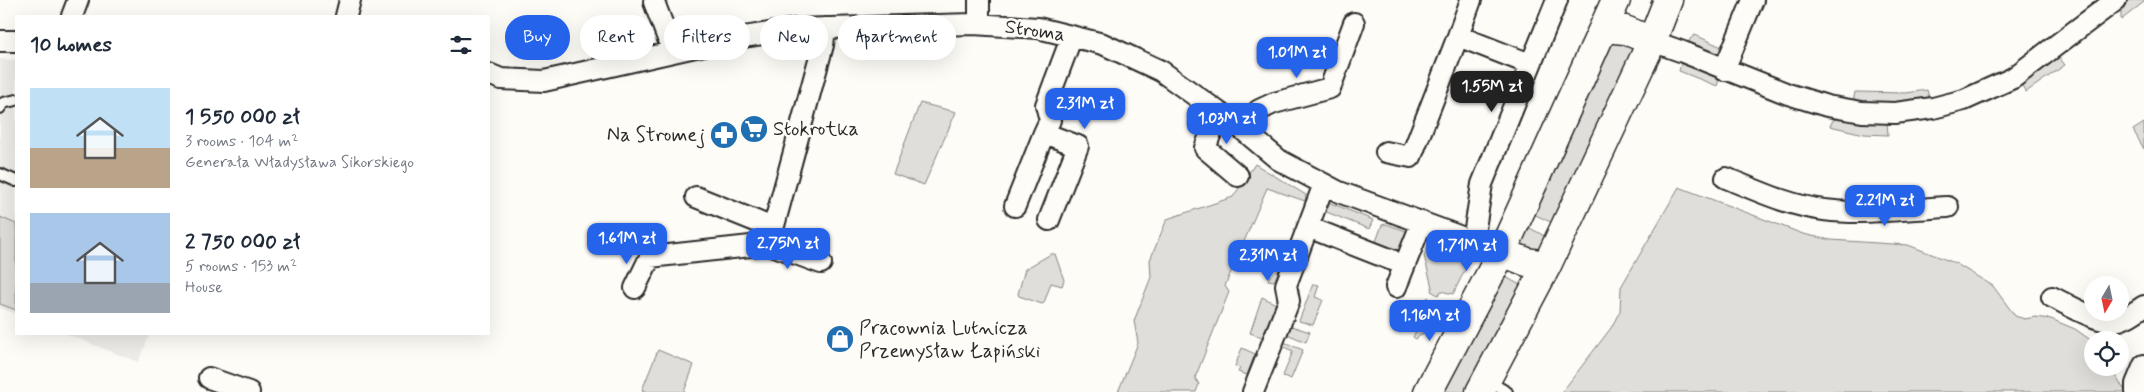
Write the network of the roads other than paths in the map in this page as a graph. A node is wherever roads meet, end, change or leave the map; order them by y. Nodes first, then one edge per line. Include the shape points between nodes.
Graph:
1 (78, 0) edge
2 (350, 0) edge
3 (973, 0) edge
4 (1471, 0) edge
5 (1557, 0) edge
6 (1616, 0) edge
7 (1668, 0) edge
8 (1753, 0) edge
9 (2113, 1) edge
10 (654, 2) dead end
11 (72, 15) edge
12 (346, 15) edge
13 (1354, 23) dead end
14 (979, 24) junction
15 (664, 28) edge
16 (828, 28) edge
17 (1604, 28) junction
18 (1072, 36) junction
19 (1458, 36) junction
20 (0, 41) edge
21 (15, 41) edge
22 (1652, 41) junction
23 (664, 54) edge
24 (819, 60) edge
25 (1530, 64) junction
26 (1724, 70) junction
27 (490, 74) edge
28 (15, 100) edge
29 (0, 108) edge
30 (1218, 113) junction
31 (1242, 129) junction
32 (1044, 133) junction
33 (1386, 152) dead end
34 (0, 174) edge
35 (1238, 176) dead end
36 (1726, 178) dead end
37 (15, 181) edge
38 (1324, 184) junction
39 (696, 197) dead end
40 (1015, 206) dead end
41 (1948, 207) dead end
42 (1049, 220) dead end
43 (1422, 222) junction
44 (1308, 226) junction
45 (771, 236) junction
46 (1473, 240) junction
47 (1502, 252) junction
48 (1392, 260) dead end
49 (821, 263) dead end
50 (1547, 266) junction
51 (1396, 287) dead end
52 (636, 288) dead end
53 (2052, 297) dead end
54 (2141, 315) edge
55 (2144, 365) edge
56 (209, 378) dead end
57 (1491, 388) edge
58 (249, 392) edge
59 (1254, 392) edge
60 (1428, 392) edge
61 (2136, 392) edge

1 - 11 street
2 - 12 street
3 - 14 street
4 - 19 street
5 - 25 street
6 - 17 main road
7 - 22 main road
8 - 26 street
9 - 26 street via 2014,78 1964,100 1933,108 1895,113 1862,112 1788,94
10 - 15 street
13 - 31 street via 1330,88 1274,103 1259,110
14 - 16 street, Stroma
14 - 18 street, Stroma via 1038,28
17 - 22 main road via 1625,30
17 - 47 main road
18 - 30 street, Stroma via 1104,44 1161,71
18 - 32 street via 1046,105 1050,120
19 - 25 street
19 - 33 street via 1411,157
20 - 21 street
22 - 26 street
22 - 50 main road
23 - 27 street, Stroma via 544,81 501,79
24 - 45 street
25 - 46 street via 1482,184
28 - 29 lane via 3,103
30 - 31 street, Stroma
30 - 35 street via 1205,148
31 - 38 street, Stroma via 1279,160
32 - 40 street
32 - 42 street via 1078,146
34 - 37 lane
36 - 41 street via 1787,202 1823,210
38 - 43 street, Stroma
38 - 44 street
39 - 45 street
43 - 46 street, Stroma
43 - 51 street
44 - 48 street
44 - 59 street via 1286,285 1289,301
45 - 49 street
45 - 52 street via 650,257
46 - 47 street, Stroma
47 - 50 main road
47 - 60 main road
50 - 57 main road
53 - 54 street via 2105,321
55 - 61 street
56 - 58 street

